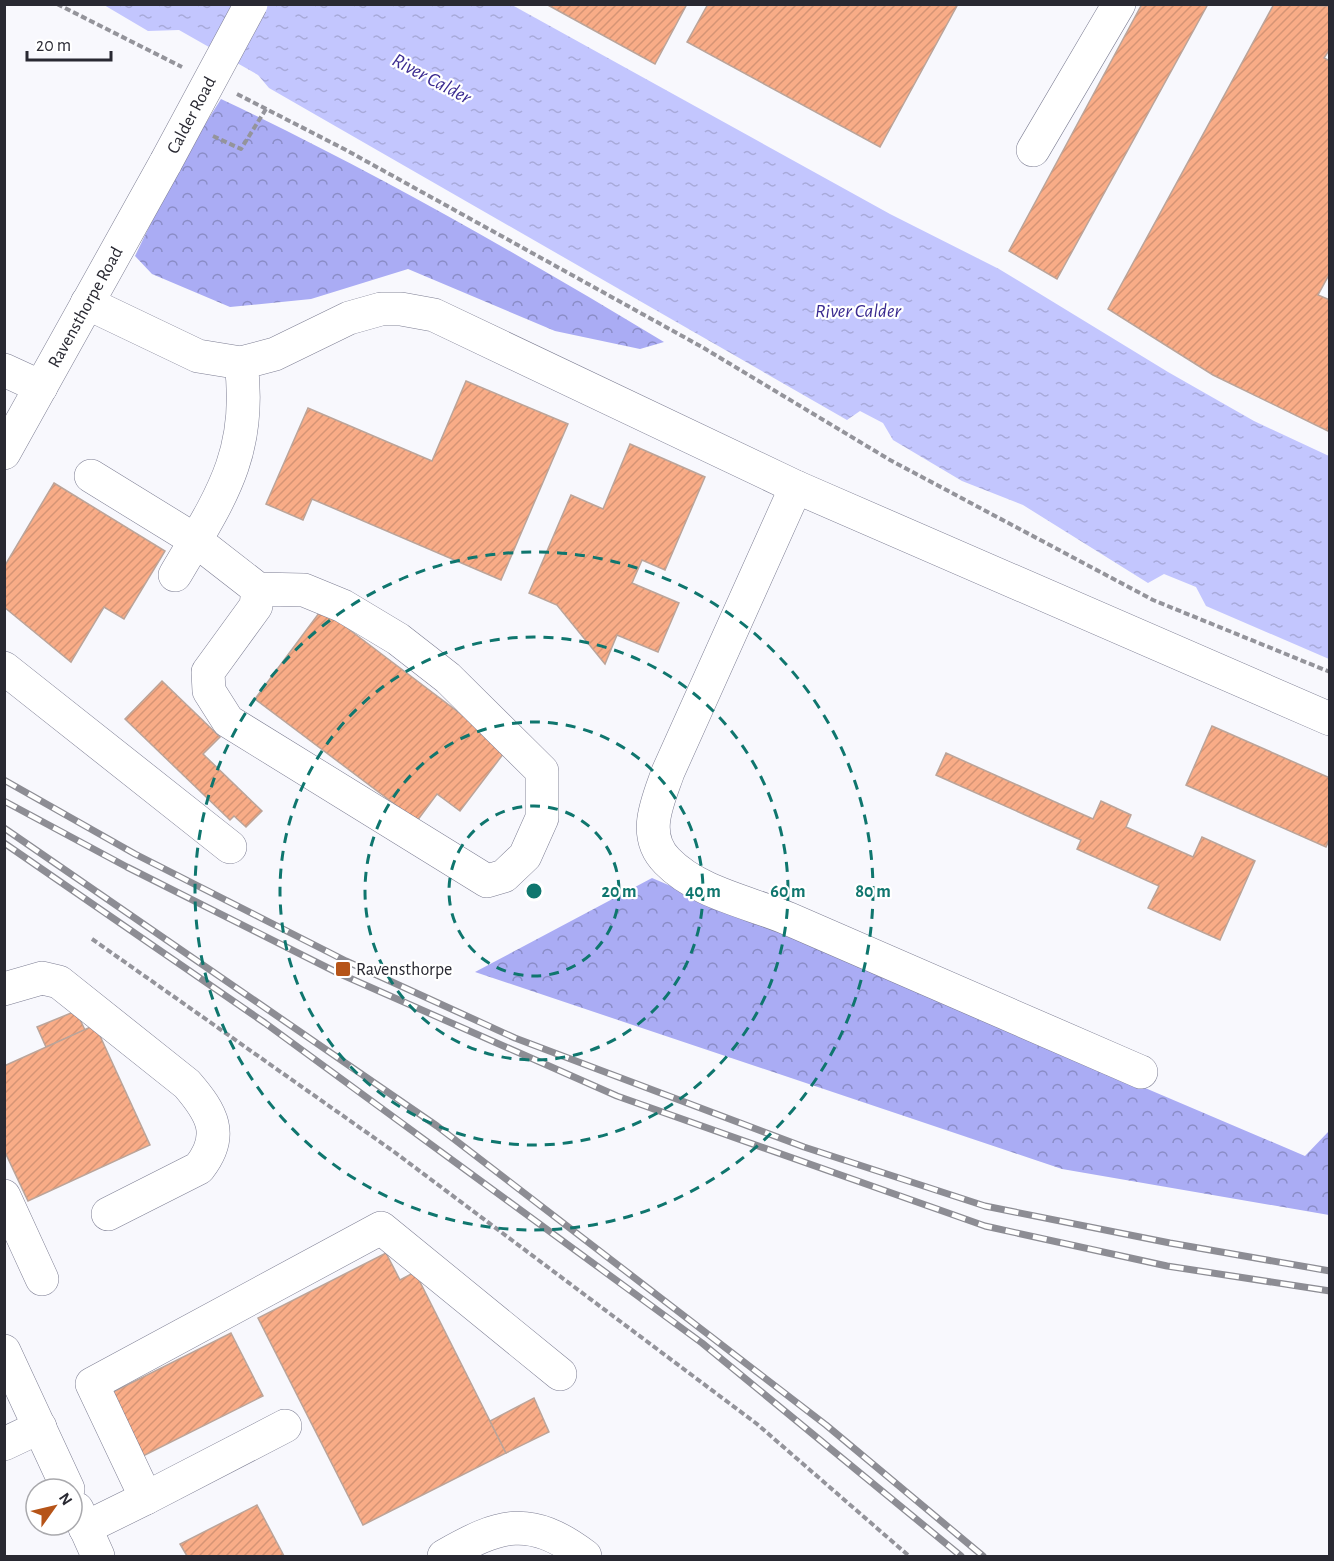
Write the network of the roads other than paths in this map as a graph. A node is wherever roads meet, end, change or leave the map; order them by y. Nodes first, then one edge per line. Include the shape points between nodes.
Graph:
1 (251, 4) edge
2 (1119, 4) edge
3 (1033, 150) dead end
4 (166, 162) joint
5 (87, 303) junction
6 (241, 363) junction
7 (4, 370) edge
8 (41, 387) junction
9 (4, 453) edge
10 (91, 476) dead end
11 (796, 487) junction
12 (195, 540) junction
13 (175, 575) dead end
14 (258, 590) junction
15 (4, 668) edge
16 (1329, 719) edge
17 (230, 847) dead end
18 (4, 989) edge
19 (1142, 1071) dead end
20 (4, 1196) edge
21 (108, 1214) dead end
22 (42, 1279) dead end
23 (4, 1351) edge
24 (560, 1374) dead end
25 (285, 1426) dead end
26 (40, 1427) junction
27 (4, 1444) edge
28 (63, 1477) edge
29 (146, 1498) junction
30 (85, 1528) edge
31 (444, 1557) edge
32 (585, 1557) edge

1 - 4 street, Calder Road, bridge
2 - 3 street
4 - 5 street, Ravensthorpe Road
5 - 6 street via 198,356
5 - 8 street, Ravensthorpe Road
6 - 11 street via 274,354 349,318 381,309 434,315
6 - 12 street via 245,396 236,461
7 - 8 street
8 - 9 street, Ravensthorpe Road
10 - 12 street
11 - 16 street
11 - 19 street via 668,772 652,821 655,842 666,861 693,882
12 - 13 street
12 - 14 street
14 - 14 street via 256,606 208,672 209,691 228,722 487,881 504,876 525,856 542,818 542,771 448,678 398,639 344,606 304,590
15 - 17 street
18 - 21 street via 42,978 59,981 187,1084 213,1121 214,1140 199,1168
20 - 22 street
23 - 26 street
24 - 29 street via 381,1228 92,1384
25 - 29 street
26 - 27 street
26 - 28 street
29 - 30 street
31 - 32 street via 506,1527 529,1528 557,1539

